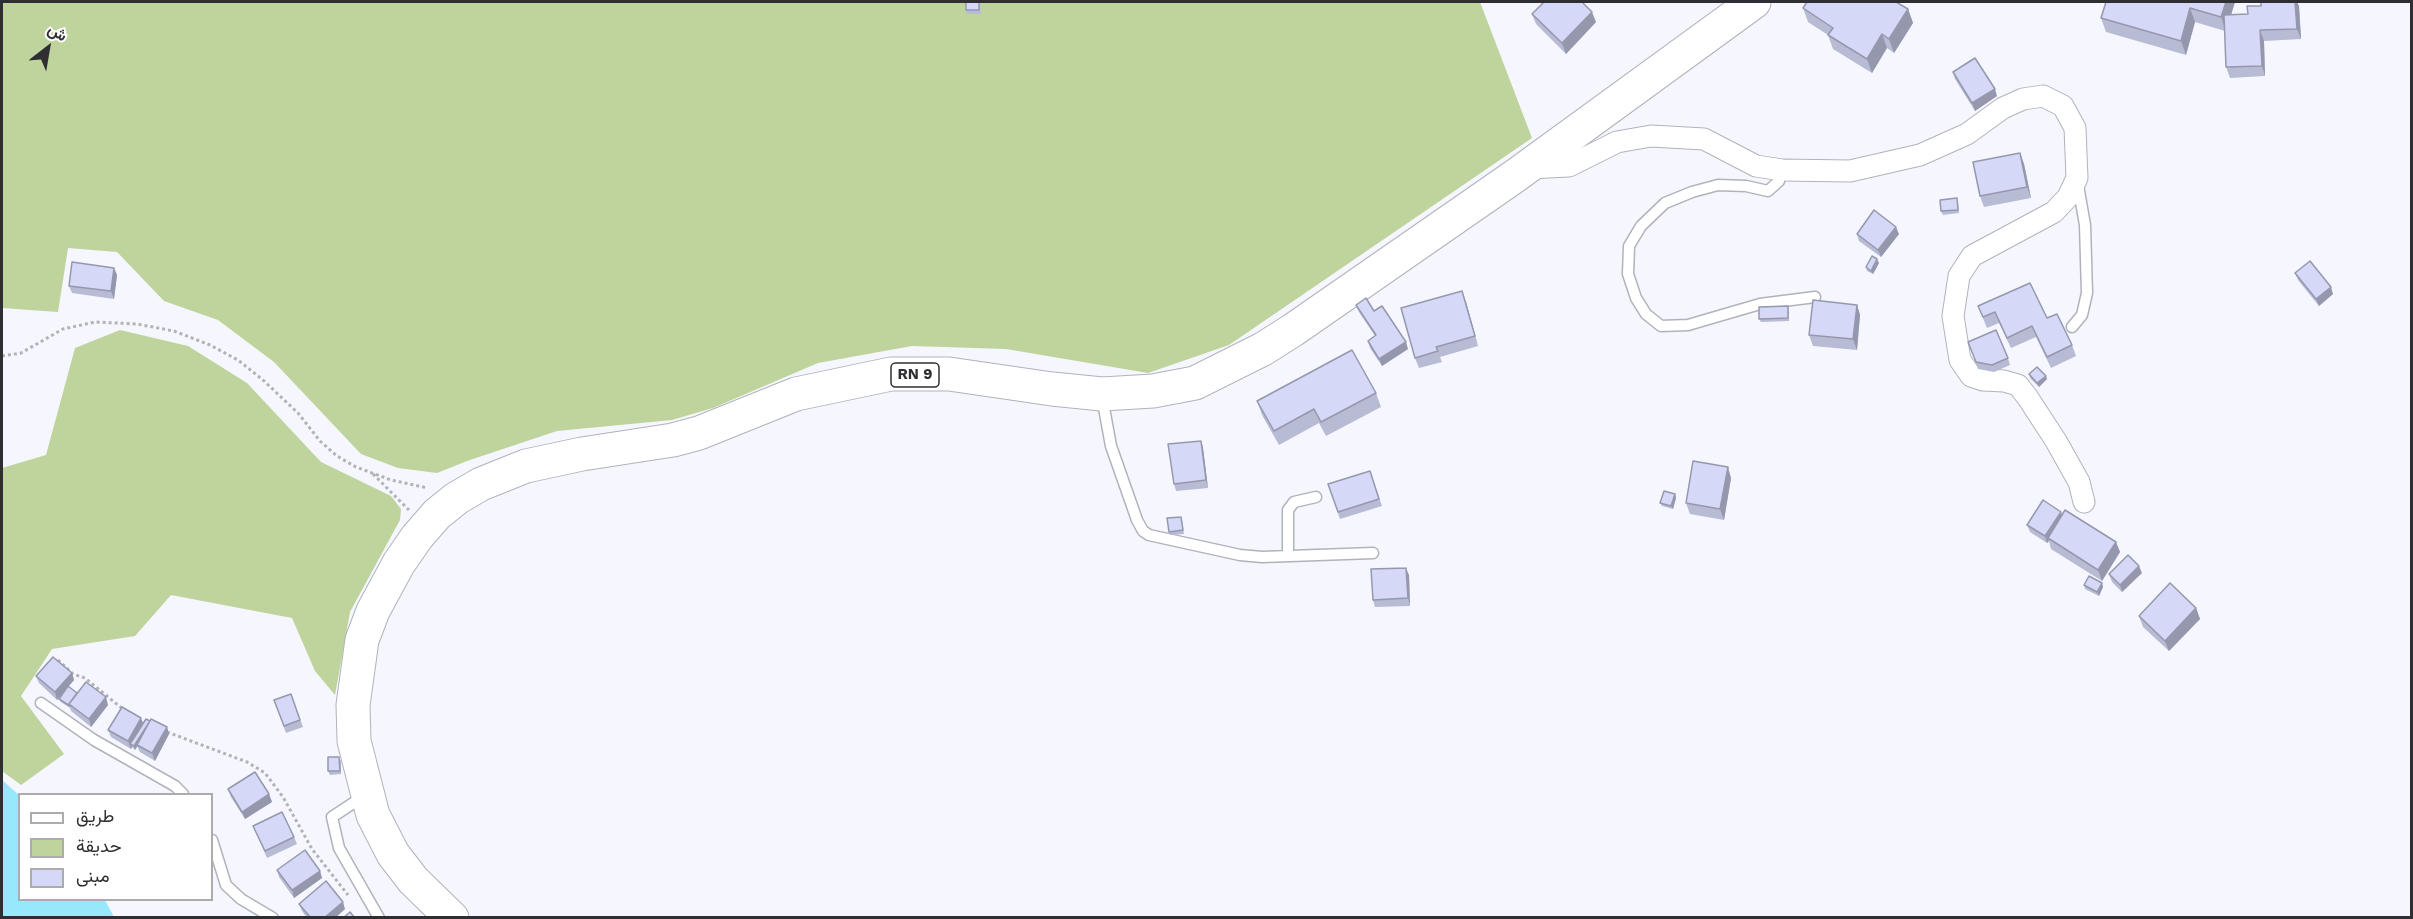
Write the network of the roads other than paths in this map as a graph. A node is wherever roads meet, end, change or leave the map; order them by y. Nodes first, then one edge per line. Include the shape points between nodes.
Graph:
1 (1754, 2) edge
2 (1526, 168) junction
3 (1782, 170) junction
4 (2077, 178) junction
5 (1815, 297) dead end
6 (2072, 327) dead end
7 (1102, 394) junction
8 (1316, 497) dead end
9 (2084, 502) dead end
10 (1372, 553) dead end
11 (1288, 556) junction
12 (41, 703) dead end
13 (181, 793) edge
14 (367, 794) junction
15 (213, 843) edge
16 (273, 918) edge
17 (379, 918) edge
18 (452, 918) edge

1 - 2 main road, RN 9
2 - 3 street via 1569,166 1617,142 1651,136 1704,139 1756,166
2 - 7 main road, RN 9 via 1263,350 1196,383
3 - 4 street via 1850,171 1920,155 1967,134 2003,108 2043,96 2063,106 2075,128
3 - 5 lane via 1779,180 1768,191 1718,185 1665,203 1641,226 1629,246 1628,274 1646,314 1661,326 1688,325 1760,304
4 - 6 lane via 2085,225 2087,292 2082,315
4 - 9 street via 2068,197 2054,212 1972,256 1959,276 1953,316 1960,360 1971,376 2018,385 2079,482
7 - 11 lane via 1111,446 1143,531 1240,555
7 - 14 main road, RN 9 via 949,374 891,374 796,394 673,440 526,466 481,484 437,514 417,537 373,611 362,640 353,705 354,741
8 - 11 lane via 1294,502 1288,510
10 - 11 lane
12 - 13 lane
14 - 17 lane via 332,817 339,848
14 - 18 main road, RN 9 via 393,854 412,880
15 - 16 lane via 226,885

